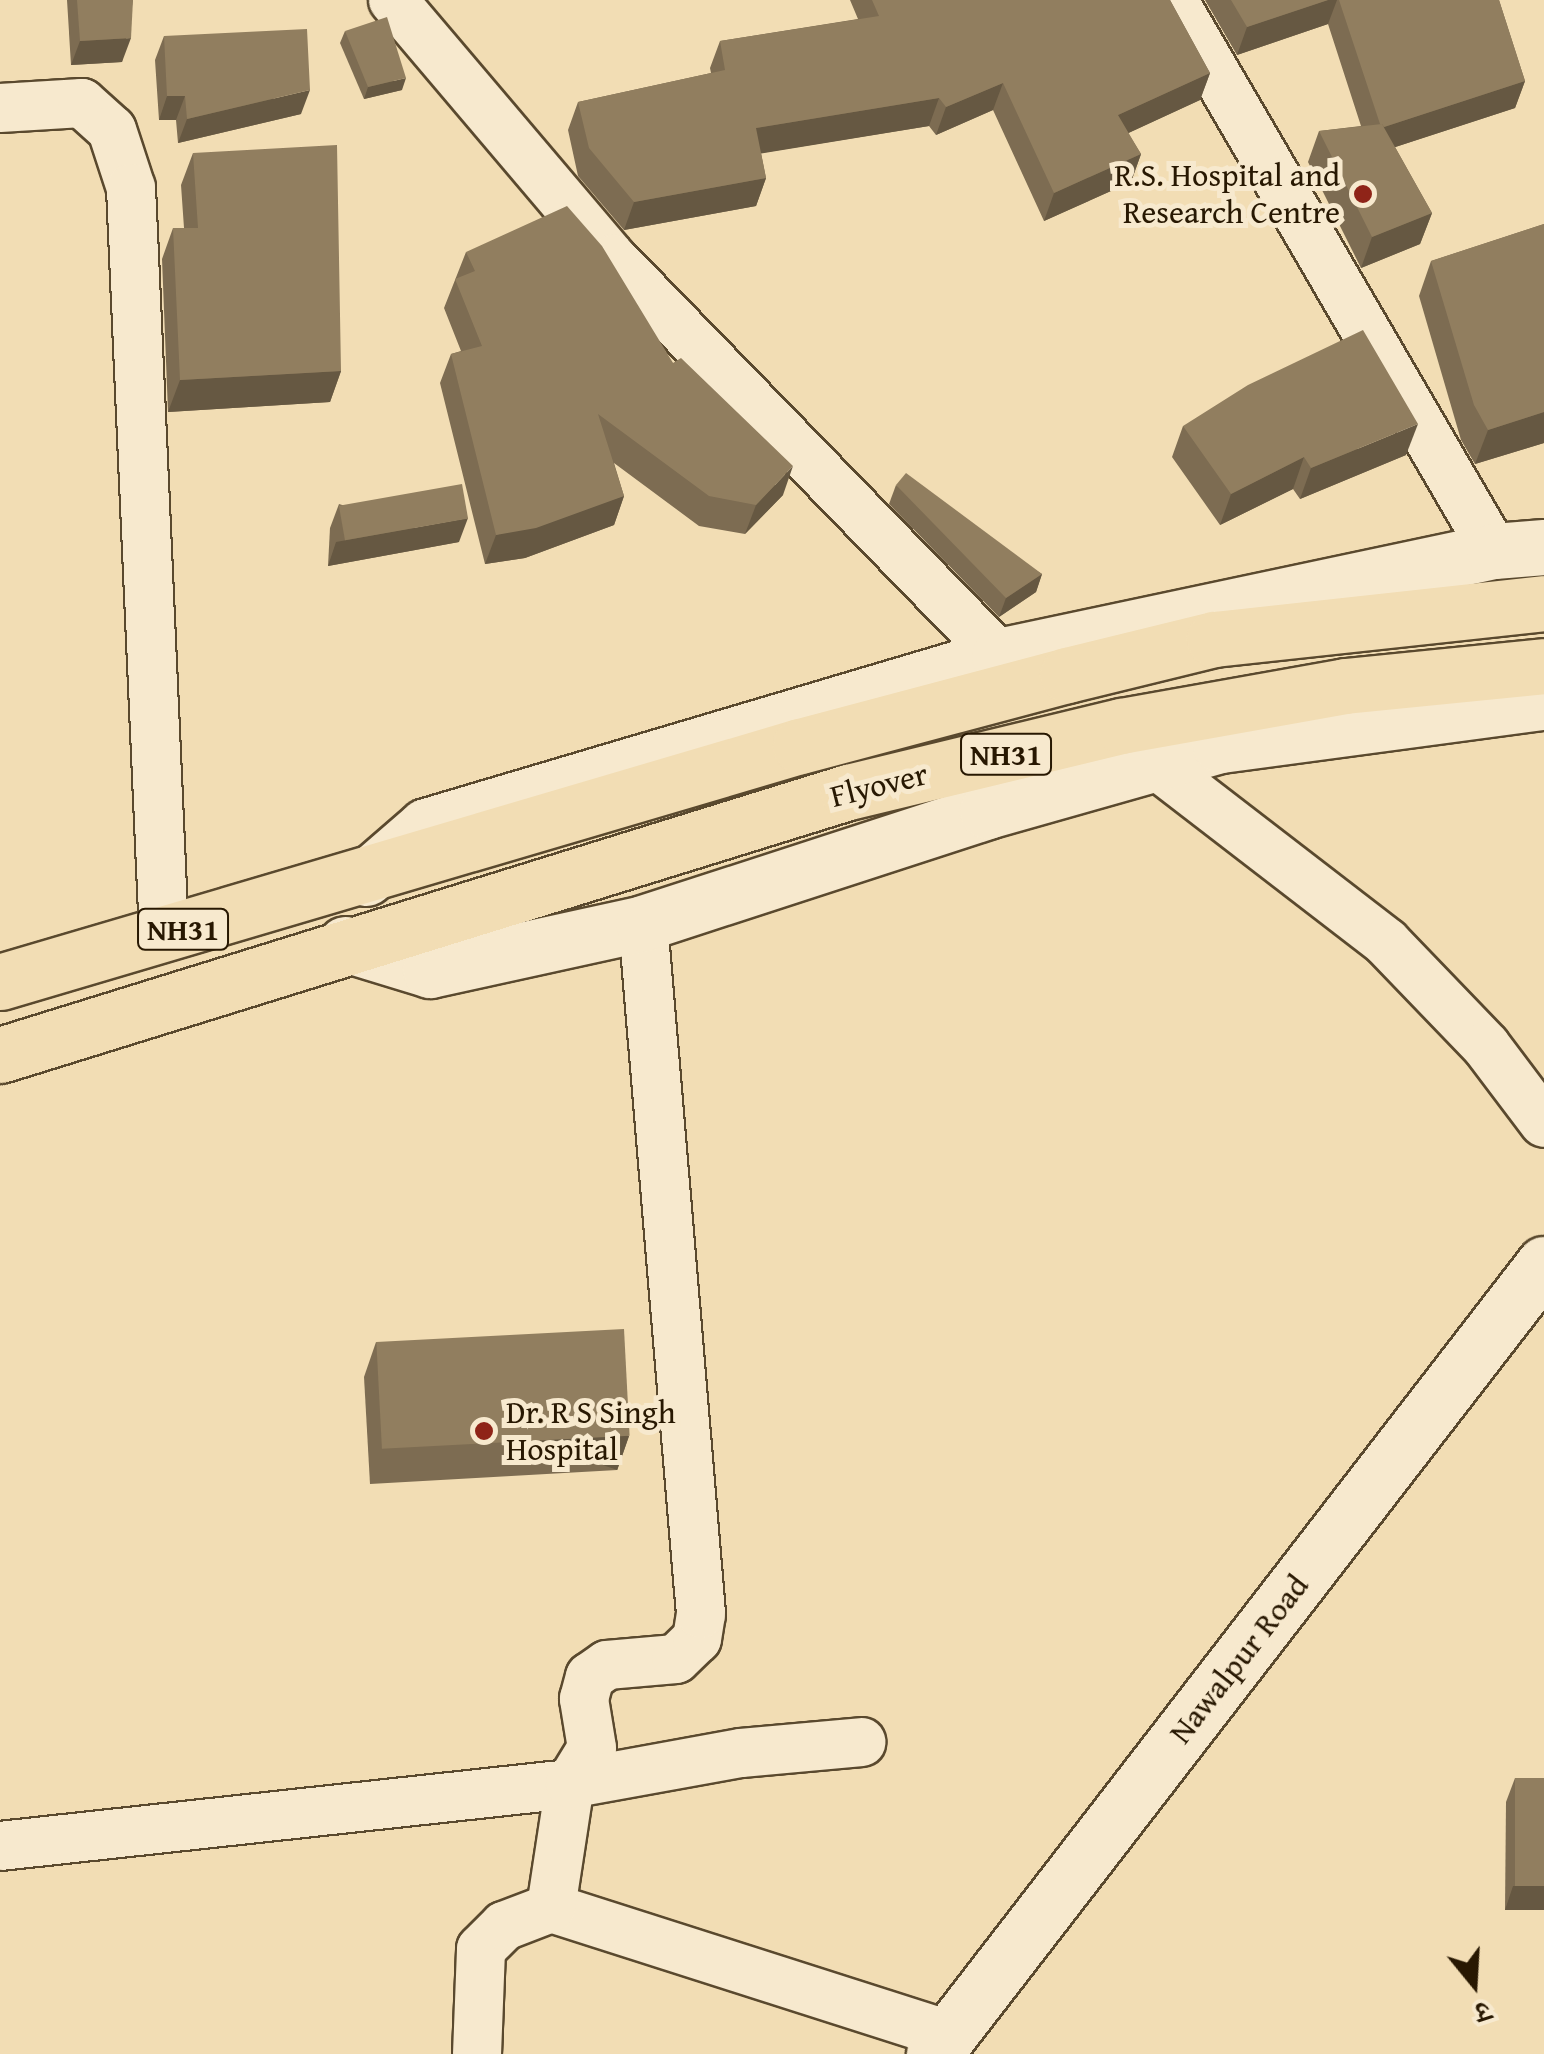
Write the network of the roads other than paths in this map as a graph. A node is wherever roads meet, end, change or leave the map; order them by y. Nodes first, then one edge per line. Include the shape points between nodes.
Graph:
1 (394, 0) edge
2 (1172, 0) edge
3 (0, 108) edge
4 (1519, 549) edge
5 (1544, 603) edge
6 (999, 656) junction
7 (1544, 666) edge
8 (1544, 702) edge
9 (1155, 764) junction
10 (366, 878) junction
11 (642, 924) junction
12 (164, 934) junction
13 (345, 944) junction
14 (0, 982) edge
15 (0, 1055) edge
16 (1544, 1123) edge
17 (1544, 1264) edge
18 (861, 1742) dead end
19 (570, 1784) junction
20 (0, 1846) edge
21 (551, 1908) junction
22 (940, 2045) edge
23 (477, 2054) edge

1 - 6 street via 613,258
2 - 4 street
3 - 12 street via 82,102 112,130 132,188
4 - 6 street
5 - 10 highway, Flyover / NH31 via 1214,639 800,746
6 - 10 street via 426,826
7 - 13 highway, Flyover / NH31 via 1345,686 1121,726 848,792
8 - 9 street via 1220,745
9 - 11 street via 987,810
9 - 16 street via 1386,942 1486,1046
10 - 12 highway, NH31
11 - 13 street via 430,970
11 - 19 street via 701,1614 698,1638 676,1659 607,1666 590,1677 584,1699 592,1748
12 - 14 highway, NH31
13 - 15 highway, NH31
17 - 22 street, Nawalpur Road
18 - 19 street via 741,1753
19 - 20 street
19 - 21 street
21 - 22 street
21 - 23 street via 504,1926 480,1949

